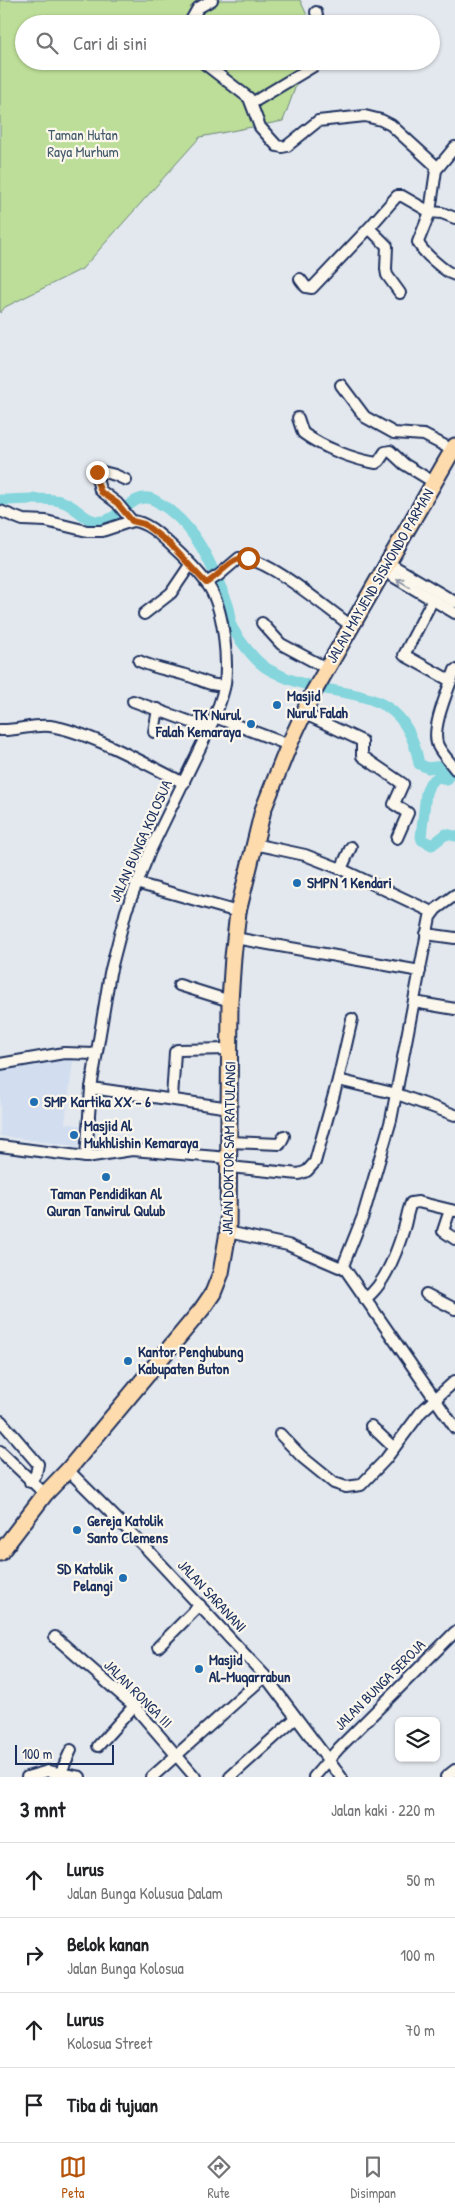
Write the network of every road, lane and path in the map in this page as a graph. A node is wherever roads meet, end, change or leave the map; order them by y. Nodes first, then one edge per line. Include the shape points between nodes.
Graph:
1 (212, 0) edge
2 (316, 12) dead end
3 (194, 15) edge
4 (317, 15) edge
5 (213, 70) edge
6 (307, 70) edge
7 (252, 103) junction
8 (455, 147) edge
9 (438, 166) junction
10 (430, 212) junction
11 (455, 218) edge
12 (369, 228) junction
13 (455, 275) edge
14 (300, 279) dead end
15 (400, 293) dead end
16 (341, 385) dead end
17 (298, 418) dead end
18 (454, 448) edge
19 (126, 480) dead end
20 (435, 483) junction
21 (0, 511) edge
22 (129, 517) junction
23 (190, 565) junction
24 (384, 566) junction
25 (212, 579) junction
26 (432, 601) junction
27 (455, 602) edge
28 (455, 613) edge
29 (144, 614) dead end
30 (262, 623) dead end
31 (350, 625) junction
32 (139, 661) dead end
33 (455, 670) edge
34 (319, 680) junction
35 (451, 681) junction
36 (224, 685) junction
37 (134, 701) dead end
38 (158, 709) junction
39 (303, 713) junction
40 (215, 718) junction
41 (210, 729) junction
42 (0, 730) edge
43 (154, 732) dead end
44 (288, 745) junction
45 (455, 769) edge
46 (184, 783) junction
47 (397, 838) dead end
48 (254, 844) junction
49 (350, 847) dead end
50 (341, 869) junction
51 (136, 883) junction
52 (455, 895) edge
53 (238, 912) junction
54 (432, 912) junction
55 (426, 934) junction
56 (235, 938) junction
57 (455, 938) edge
58 (420, 972) junction
59 (179, 985) dead end
60 (230, 1001) junction
61 (414, 1002) junction
62 (455, 1009) edge
63 (352, 1019) dead end
64 (231, 1049) junction
65 (95, 1054) junction
66 (0, 1064) edge
67 (338, 1080) junction
68 (90, 1088) junction
69 (397, 1094) junction
70 (172, 1098) junction
71 (230, 1108) junction
72 (455, 1115) edge
73 (284, 1136) dead end
74 (229, 1142) junction
75 (0, 1146) edge
76 (86, 1157) junction
77 (229, 1162) junction
78 (453, 1210) edge
79 (228, 1232) junction
80 (455, 1239) edge
81 (343, 1266) junction
82 (426, 1294) dead end
83 (366, 1299) junction
84 (455, 1309) edge
85 (455, 1381) edge
86 (435, 1398) junction
87 (1, 1421) edge
88 (371, 1426) dead end
89 (455, 1428) edge
90 (280, 1434) dead end
91 (394, 1448) junction
92 (0, 1451) edge
93 (68, 1470) junction
94 (30, 1482) junction
95 (44, 1494) junction
96 (0, 1553) edge
97 (200, 1605) junction
98 (455, 1632) edge
99 (55, 1637) dead end
100 (158, 1647) dead end
101 (265, 1676) junction
102 (134, 1706) junction
103 (296, 1718) junction
104 (98, 1746) dead end
105 (71, 1750) dead end
106 (176, 1755) junction
107 (328, 1761) junction
108 (455, 1770) edge
109 (61, 1772) junction
110 (27, 1777) edge
111 (80, 1777) edge
112 (152, 1777) edge
113 (195, 1777) edge
114 (230, 1777) edge
115 (314, 1777) edge
116 (341, 1777) edge
117 (446, 1777) edge

1 - 3 street via 198,8
2 - 4 street
5 - 7 street
6 - 7 street
7 - 9 street via 260,127 276,146 287,146 318,121 365,116 391,125
8 - 9 street
9 - 10 street
10 - 11 street
10 - 12 street via 402,196 396,196
10 - 13 street via 418,240 419,245
12 - 14 street via 312,288 306,288
12 - 15 street via 387,246 387,275
16 - 18 street via 365,417 394,433 424,435
17 - 20 street via 303,433 319,442 347,455 376,463 390,451
18 - 20 highway, JALAN MAYJEND SISWONDO PARMAN
19 - 22 street via 107,472 96,474 98,488
20 - 24 highway, JALAN MAYJEND SISWONDO PARMAN
21 - 22 street via 23,520 51,522 87,531 102,531
22 - 23 street, JALAN BUNGA KOLOSUA via 155,531
23 - 25 street, JALAN BUNGA KOLOSUA
23 - 29 street via 171,593
26 -> 24 street
24 - 27 street
24 - 31 highway, JALAN MAYJEND SISWONDO PARMAN
25 - 31 street via 239,558 256,560 285,577
25 - 36 street, JALAN BUNGA KOLOSUA via 221,622
26 - 28 street
26 - 35 street via 404,654
30 - 34 street
31 - 34 highway, JALAN MAYJEND SISWONDO PARMAN
32 - 36 street via 213,685
33 - 35 street
34 - 39 highway, JALAN DOKTOR SAM RATULANGI
35 - 45 street via 436,737 438,747
36 - 40 street, JALAN BUNGA KOLOSUA
37 - 38 street
38 - 41 street
38 - 43 street
39 - 44 highway, JALAN DOKTOR SAM RATULANGI
39 - 47 street via 362,740 362,756 403,784 394,804 408,813
40 - 41 street, JALAN BUNGA KOLOSUA
40 - 44 street
41 - 46 street, JALAN BUNGA KOLOSUA
42 - 46 street via 45,726 70,732 115,749
44 - 48 highway, JALAN DOKTOR SAM RATULANGI via 263,810
46 - 51 street, JALAN BUNGA KOLOSUA
48 - 50 street via 305,855
48 - 53 highway, JALAN DOKTOR SAM RATULANGI
49 - 50 street
50 - 54 street
51 - 53 street
51 - 65 street, JALAN BUNGA KOLOSUA via 117,942
52 - 54 street
53 - 56 highway, JALAN DOKTOR SAM RATULANGI
54 - 55 street
55 - 57 street
55 - 58 street
56 - 58 street
56 - 60 highway, JALAN DOKTOR SAM RATULANGI
58 - 61 street
59 - 60 street
60 - 64 highway, JALAN DOKTOR SAM RATULANGI
61 - 62 street
61 - 69 street
63 - 67 street
64 - 70 street via 177,1050
64 - 71 highway, JALAN DOKTOR SAM RATULANGI
65 - 66 street via 64,1052
65 - 68 street, JALAN BUNGA KOLOSUA
67 - 69 street
67 - 77 street via 315,1162 308,1171 278,1173
68 - 70 street
68 - 76 street, JALAN BUNGA KOLOSUA
69 - 72 street
69 - 81 street via 373,1182
70 - 71 street
71 - 74 highway, JALAN DOKTOR SAM RATULANGI
73 - 74 street via 280,1144
74 - 77 highway, JALAN DOKTOR SAM RATULANGI
75 - 76 street
76 - 77 street via 132,1150
77 - 79 highway, JALAN DOKTOR SAM RATULANGI
78 - 80 street via 443,1231
78 - 83 street via 412,1203 384,1276 377,1290
79 - 81 street via 278,1242
79 - 93 highway, JALAN DOKTOR SAM RATULANGI via 221,1273 213,1293
81 - 83 street
82 - 84 street
83 - 86 street
85 - 86 street
86 - 89 street
86 - 91 street
87 - 94 street via 38,1464
88 - 91 street
90 - 91 street via 330,1480 346,1487 364,1482
92 - 94 street
93 - 95 highway, JALAN DOKTOR SAM RATULANGI
93 - 97 street, JALAN SARANANI
94 - 95 street
95 - 96 highway, JALAN DOKTOR SAM RATULANGI
97 - 100 street
97 - 101 street, JALAN SARANANI
98 - 107 street, JALAN BUNGA SEROJA
99 - 102 street, JALAN RONGA III
101 - 103 street, JALAN SARANANI
101 - 106 street
102 - 104 street
102 - 106 street, JALAN RONGA III
103 - 107 street, JALAN SARANANI
103 - 114 street
105 - 109 street
106 - 112 street
106 - 113 street, JALAN RONGA III
107 - 115 street, JALAN BUNGA SEROJA
107 - 116 street, JALAN SARANANI
108 - 117 street
109 - 110 street via 48,1771
109 - 111 street

